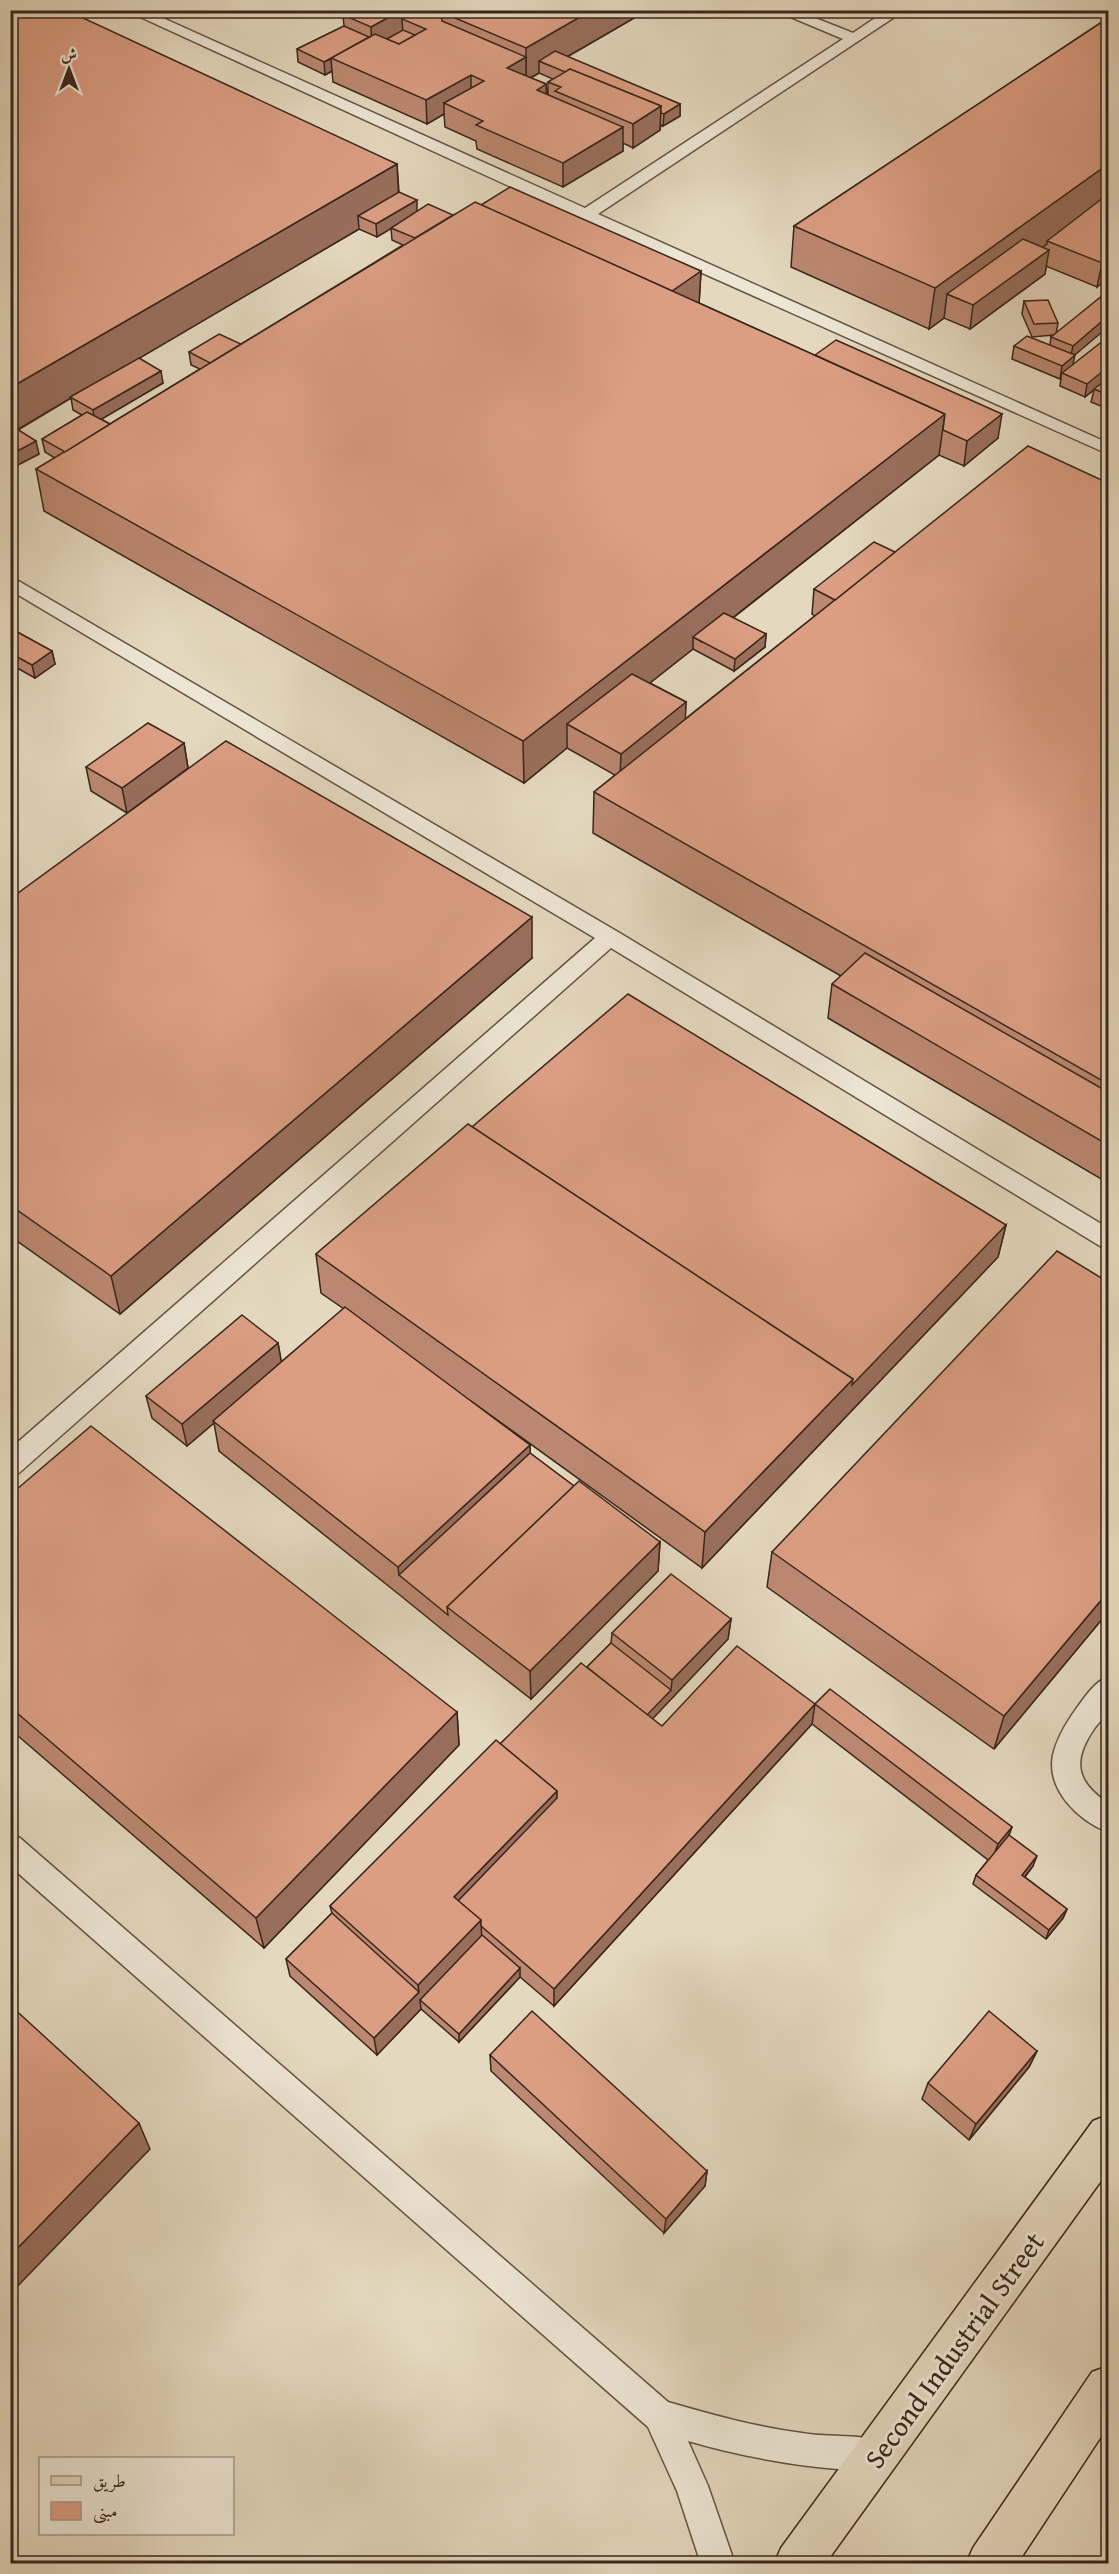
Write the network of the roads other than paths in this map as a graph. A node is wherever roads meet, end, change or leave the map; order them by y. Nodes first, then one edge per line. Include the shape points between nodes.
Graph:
1 (132, 10) edge
2 (781, 10) edge
3 (898, 10) edge
4 (855, 39) junction
5 (585, 215) junction
6 (1108, 449) edge
7 (10, 582) edge
8 (610, 937) junction
9 (1108, 1239) edge
10 (10, 1465) edge
11 (1108, 1689) edge
12 (1108, 1819) edge
13 (10, 1847) edge
14 (1108, 2136) edge
15 (1108, 2388) edge
16 (659, 2416) junction
17 (877, 2456) junction
18 (718, 2564) edge
19 (797, 2564) edge
20 (989, 2564) edge

1 - 5 lane
2 - 4 lane
3 - 4 lane
4 - 5 lane
5 - 6 lane
7 - 8 lane
8 - 9 lane
8 - 10 lane
11 - 12 lane via 1075,1732 1064,1758 1069,1782 1082,1800
13 - 16 lane
14 - 17 main road, Second Industrial Street
15 - 20 main road
16 - 17 lane via 731,2437 804,2450
16 - 18 lane via 692,2486
17 - 19 main road, Second Industrial Street

